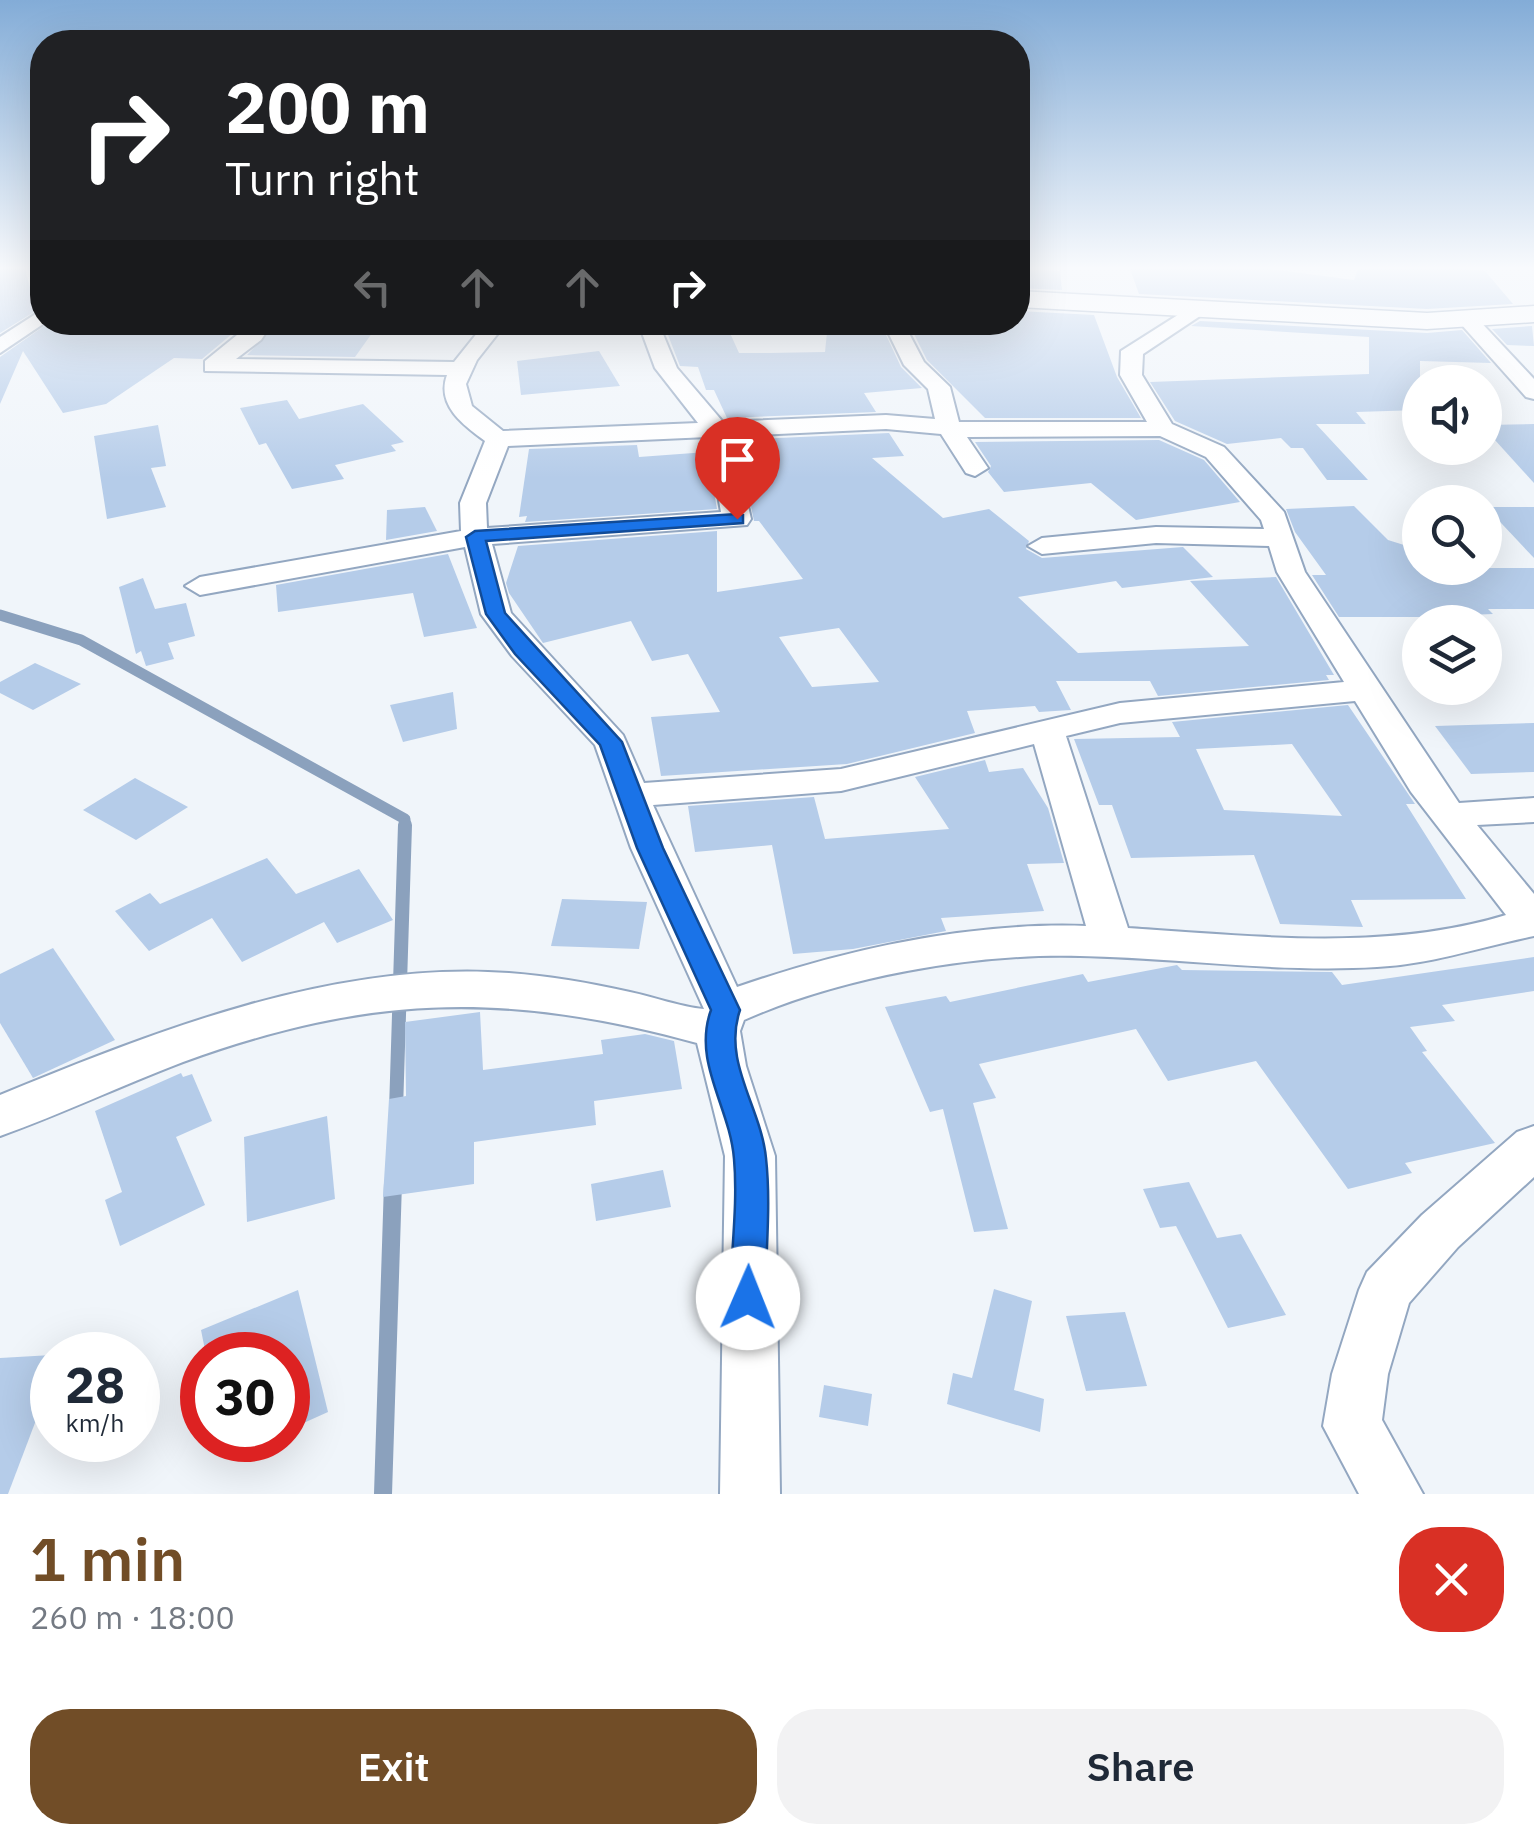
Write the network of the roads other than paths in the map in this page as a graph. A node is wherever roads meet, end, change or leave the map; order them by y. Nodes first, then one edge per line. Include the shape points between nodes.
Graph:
1 (250, 339) edge
2 (485, 339) edge
3 (652, 339) edge
4 (902, 339) edge
5 (1152, 339) edge
6 (1485, 339) edge
7 (462, 369) junction
8 (1534, 392) edge
9 (948, 428) junction
10 (716, 429) junction
11 (1163, 429) junction
12 (498, 438) junction
13 (976, 468) dead end
14 (475, 537) junction
15 (1278, 538) junction
16 (1042, 546) dead end
17 (200, 586) dead end
18 (1368, 690) junction
19 (1047, 731) junction
20 (634, 796) junction
21 (1534, 810) edge
22 (1452, 815) junction
23 (1534, 921) edge
24 (1112, 942) junction
25 (722, 1020) junction
26 (0, 1116) edge
27 (1534, 1147) edge
28 (750, 1494) edge
29 (1393, 1494) edge

1 - 7 street via 213,366
2 - 7 street
3 - 10 street via 682,396
4 - 9 street via 915,365 939,386
5 - 11 street via 1132,351 1132,374
6 - 8 street
7 - 12 street via 453,380 453,402
9 - 10 street via 886,422
9 - 11 street
9 - 13 street
10 - 12 street
10 - 14 street via 737,519
11 - 15 street via 1215,452 1274,518
12 - 14 street via 474,503
14 - 17 street
14 - 20 street via 496,614 611,742
15 - 16 street via 1156,536
15 - 18 street via 1291,572
18 - 19 street via 1120,713
18 - 22 street via 1424,784
19 - 20 street via 841,780
19 - 24 street
20 - 25 street
21 - 22 street
22 - 23 street
23 - 24 street via 1402,948 1293,955
24 - 25 street via 1012,940 950,947 758,994
25 - 26 street via 475,988 400,993 236,1029
25 - 28 street via 723,1066 750,1156
27 - 29 street via 1386,1290 1352,1426

